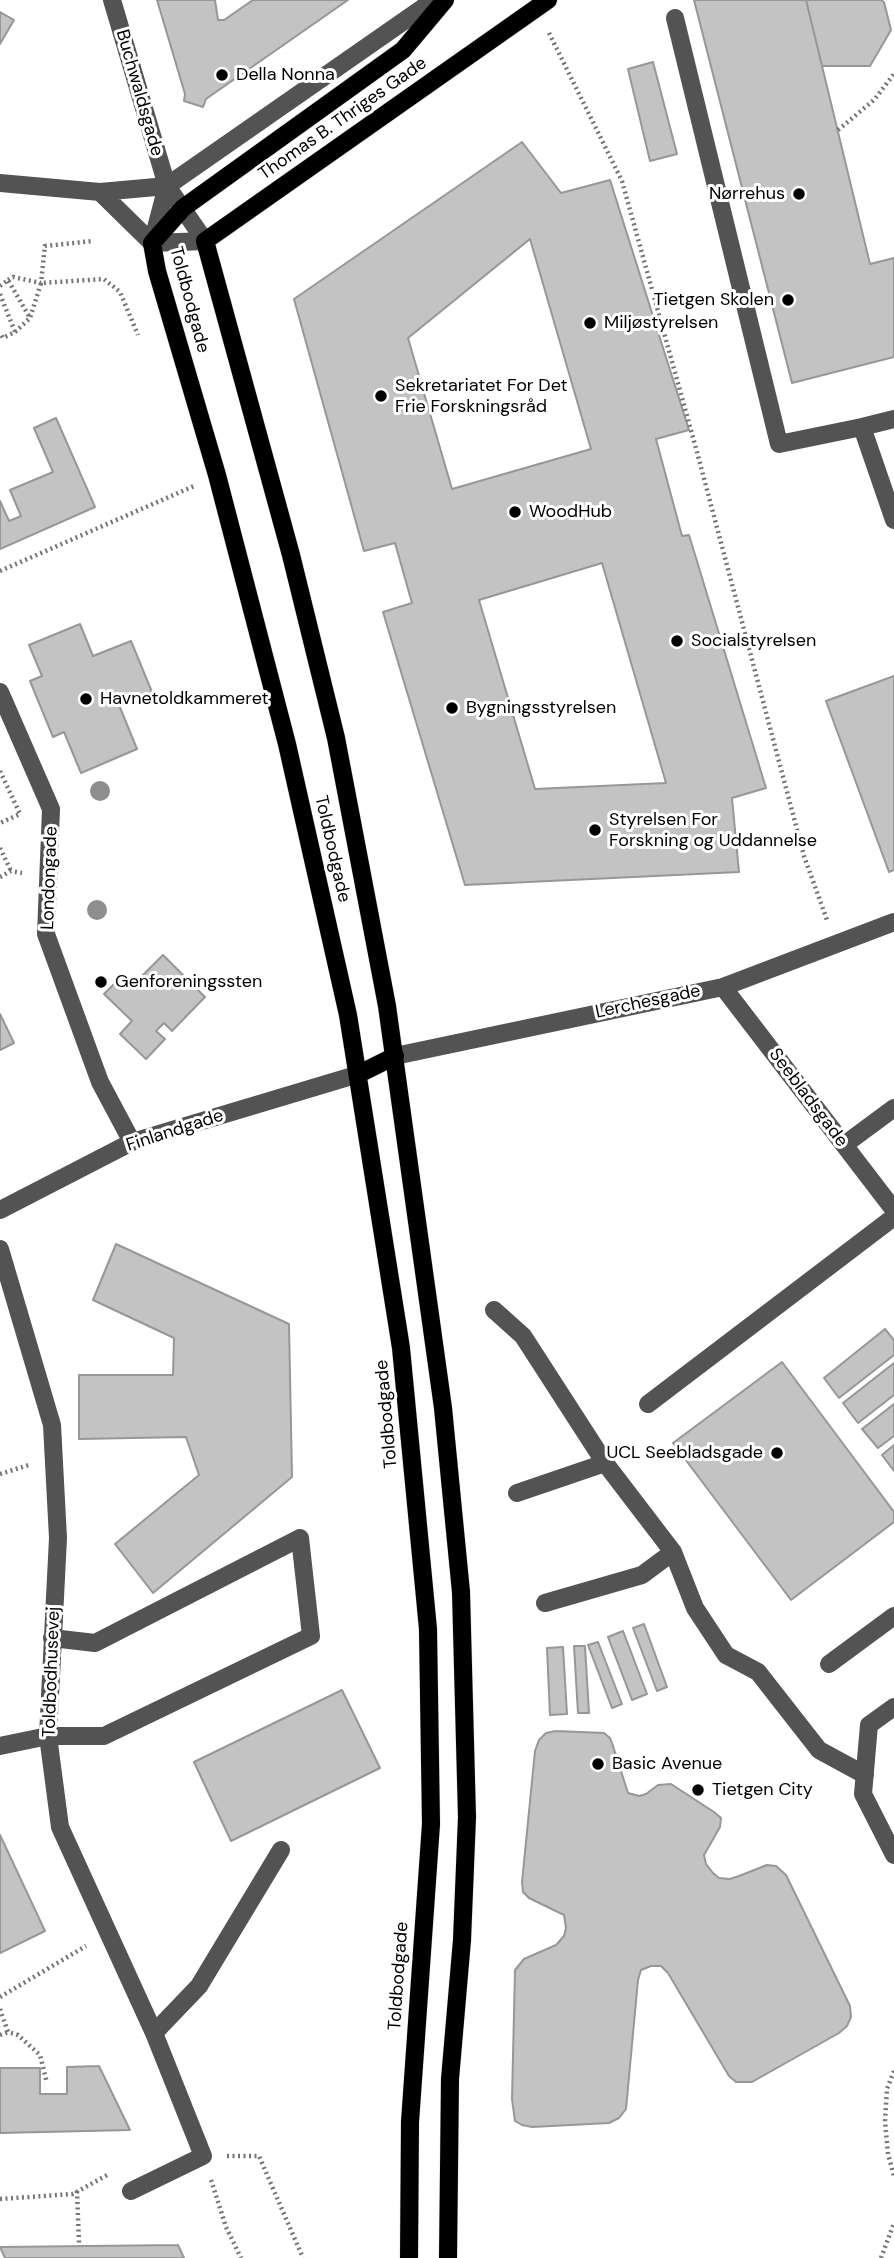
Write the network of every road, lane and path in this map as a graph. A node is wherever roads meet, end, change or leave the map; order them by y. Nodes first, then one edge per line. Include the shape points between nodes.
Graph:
1 (112, 0) edge
2 (434, 0) edge
3 (445, 0) edge
4 (542, 4) edge
5 (675, 18) dead end
6 (894, 74) edge
7 (838, 130) dead end
8 (0, 183) edge
9 (167, 186) junction
10 (100, 192) junction
11 (183, 208) junction
12 (93, 241) dead end
13 (205, 241) junction
14 (152, 243) junction
15 (8, 280) junction
16 (41, 283) junction
17 (0, 286) edge
18 (0, 294) edge
19 (30, 318) junction
20 (15, 332) junction
21 (138, 335) dead end
22 (1, 337) edge
23 (894, 419) edge
24 (862, 427) junction
25 (184, 490) dead end
26 (894, 520) edge
27 (0, 571) edge
28 (0, 692) edge
29 (0, 771) edge
30 (0, 823) edge
31 (0, 848) edge
32 (0, 877) edge
33 (894, 922) edge
34 (836, 944) junction
35 (723, 987) junction
36 (394, 1056) junction
37 (359, 1074) junction
38 (894, 1108) edge
39 (132, 1142) junction
40 (844, 1145) junction
41 (0, 1210) edge
42 (894, 1210) edge
43 (894, 1217) edge
44 (0, 1249) edge
45 (494, 1310) dead end
46 (648, 1404) dead end
47 (605, 1463) junction
48 (517, 1493) dead end
49 (673, 1552) junction
50 (545, 1603) dead end
51 (894, 1616) edge
52 (52, 1638) junction
53 (829, 1664) dead end
54 (894, 1707) edge
55 (48, 1736) junction
56 (0, 1746) edge
57 (865, 1775) junction
58 (281, 1850) dead end
59 (894, 1855) edge
60 (108, 1934) junction
61 (0, 1997) edge
62 (0, 2009) edge
63 (8, 2032) junction
64 (154, 2034) junction
65 (0, 2035) edge
66 (894, 2071) edge
67 (47, 2084) dead end
68 (203, 2156) junction
69 (119, 2169) dead end
70 (894, 2176) edge
71 (77, 2191) junction
72 (131, 2191) dead end
73 (0, 2199) edge
74 (894, 2223) edge
75 (79, 2243) dead end
76 (241, 2258) edge
77 (303, 2258) edge
78 (409, 2258) edge
79 (448, 2258) edge
80 (881, 2258) edge

1 - 9 street, Buchwaldsgade
2 - 9 street
3 - 11 main road via 403,50
4 - 13 main road, Thomas B. Thriges Gade
4 - 34 path via 622,181 804,856
5 - 24 street via 779,444
6 - 7 path via 874,100
8 - 10 street
9 - 10 street
9 - 11 street, Toldbodgade
9 - 14 street, Toldbodgade
10 - 14 street
11 - 13 street, Toldbodgade
11 - 14 main road
12 - 16 path via 45,246
13 - 14 street
13 - 36 main road, Toldbodgade via 336,738
14 - 37 main road, Toldbodgade via 288,744
15 - 16 path
15 - 17 path
15 - 19 path
16 - 19 path
16 - 21 path via 104,279 120,292
18 - 20 path
19 - 20 path
20 - 22 path
23 - 24 street
24 - 26 street
25 - 27 path
28 - 39 street, Londongade via 51,810 46,934 100,1082
29 - 30 path via 20,814
31 - 32 path via 11,872
33 - 34 street, Lerchesgade
34 - 35 street, Lerchesgade
35 - 36 street, Lerchesgade
35 - 40 street, Seebladsgade
36 - 37 main road
36 - 79 main road, Toldbodgade via 443,1408 461,1592 467,1817 450,2079
37 - 39 street, Finlandgade
37 - 78 main road, Toldbodgade via 401,1348 428,1629 431,1824 410,2122
38 - 40 street
39 - 41 street, Finlandgade
40 - 42 street, Seebladsgade
43 - 46 street
44 - 52 street, Toldbodhusevej via 52,1425 58,1538
45 - 47 street via 523,1336
47 - 48 street
47 - 49 street
49 - 50 street via 642,1575
49 - 57 street via 695,1608 726,1654 758,1672 819,1750
51 - 53 street
52 - 55 street, Toldbodhusevej
52 - 55 street via 95,1643 300,1538 311,1636 104,1736
54 - 57 street via 869,1726
55 - 56 street
55 - 60 street, Toldbodhusevej via 60,1827
57 - 59 street via 863,1794
58 - 64 street via 199,1986
60 - 61 path
60 - 64 street, Toldbodhusevej
62 - 63 path
63 - 65 path
63 - 67 path via 40,2055
64 - 68 street, Toldbodhusevej
66 - 70 path via 887,2090 885,2121
68 - 72 street
68 - 76 path
68 - 77 path via 259,2156
69 - 71 path
71 - 73 path
71 - 75 path
74 - 80 path

